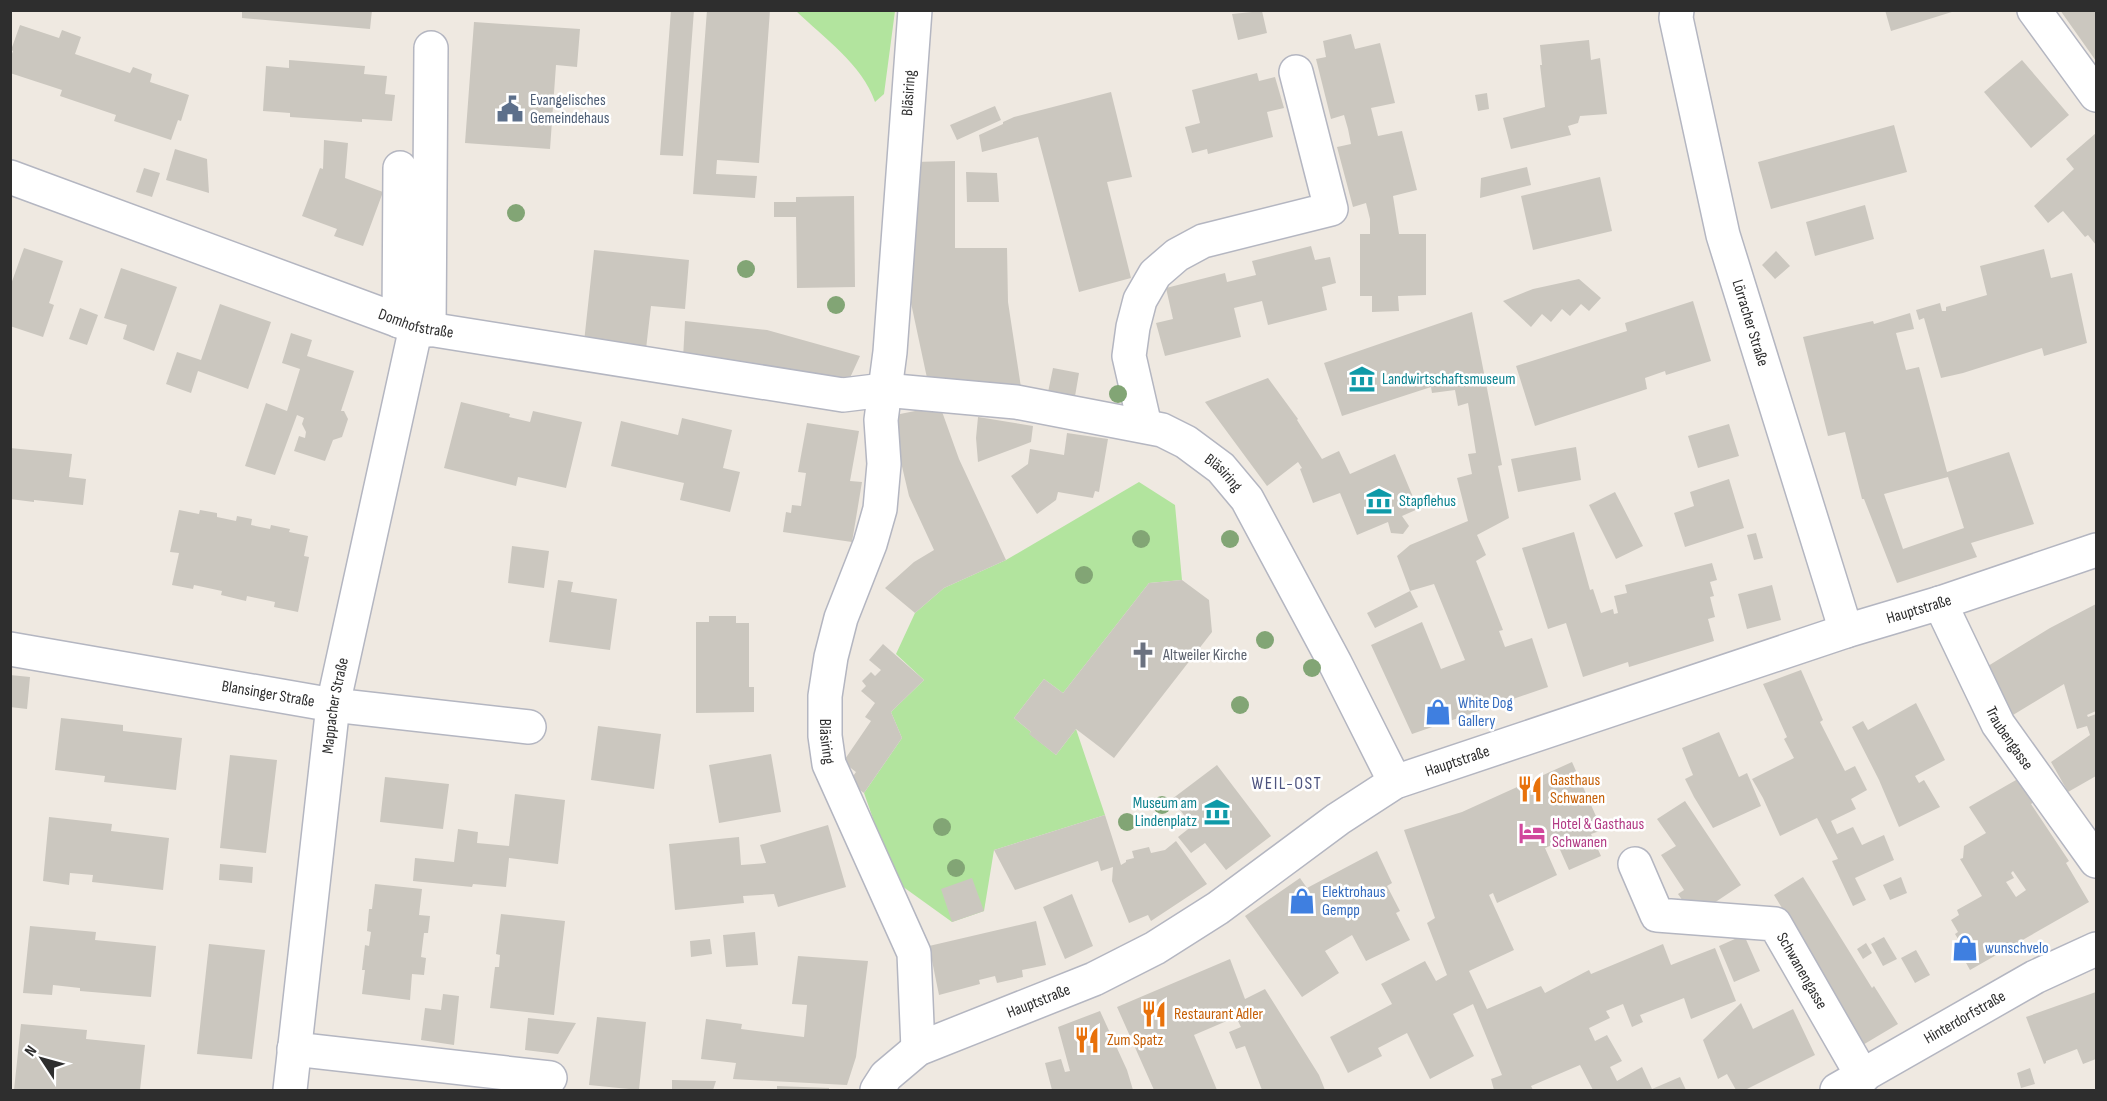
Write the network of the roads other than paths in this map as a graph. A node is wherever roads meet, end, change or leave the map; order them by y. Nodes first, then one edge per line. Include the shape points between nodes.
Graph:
1 (915, 10) edge
2 (1677, 10) edge
3 (2034, 10) edge
4 (431, 48) dead end
5 (1296, 72) dead end
6 (2097, 95) edge
7 (400, 168) dead end
8 (10, 177) edge
9 (415, 326) junction
10 (884, 390) junction
11 (843, 395) joint
12 (1145, 426) junction
13 (2097, 550) edge
14 (1940, 603) junction
15 (1846, 630) junction
16 (10, 649) edge
17 (333, 705) junction
18 (529, 727) dead end
19 (1395, 782) junction
20 (2097, 861) edge
21 (1635, 864) dead end
22 (2097, 949) edge
23 (294, 1049) junction
24 (918, 1049) junction
25 (550, 1078) dead end
26 (1850, 1084) edge
27 (290, 1090) edge
28 (877, 1090) edge

1 - 10 street, Bläsiring
2 - 15 street, Lörracher Straße via 1724,235
3 - 6 street
4 - 9 street
5 - 12 street via 1331,209 1203,241 1177,255 1155,274 1140,300 1129,356
7 - 9 street
8 - 9 street, Domhofstraße
9 - 11 street, Domhofstraße
9 - 17 street, Mappacher Straße
10 - 11 street, Bläsiring
10 - 12 street, Bläsiring via 1016,402
10 - 24 street, Bläsiring via 880,509 831,657 825,696 825,736 829,764 914,953
12 - 19 street, Bläsiring via 1186,442 1221,468 1247,499
13 - 14 street, Hauptstraße
14 - 15 street, Hauptstraße
14 - 20 street, Traubengasse via 1998,724
15 - 19 street, Hauptstraße
16 - 17 street, Blansinger Straße
17 - 18 street, Blansinger Straße
17 - 23 street, Mappacher Straße
19 - 24 street, Hauptstraße via 1338,819 1218,909 1155,948 1094,979
21 - 26 street, Schwanengasse via 1657,915 1775,924
22 - 26 street, Hinterdorfstraße via 2035,977
23 - 25 street
23 - 27 street, Mappacher Straße
24 - 28 street, Hauptstraße via 886,1076

